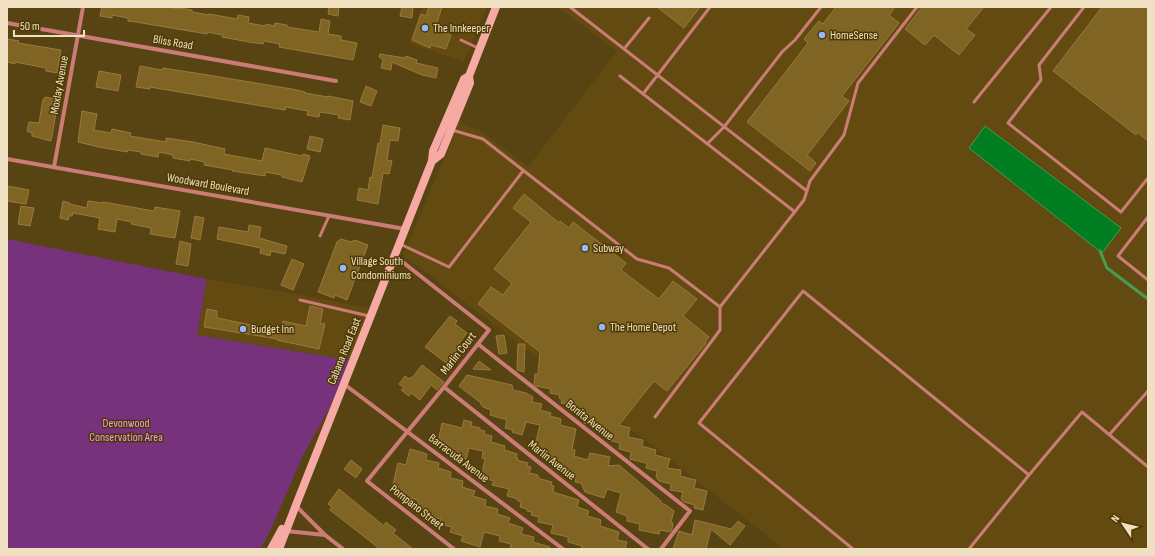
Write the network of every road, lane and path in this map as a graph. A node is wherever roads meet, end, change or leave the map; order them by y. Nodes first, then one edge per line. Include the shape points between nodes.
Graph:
1 (83, 7) edge
2 (496, 7) edge
3 (570, 7) edge
4 (710, 7) edge
5 (820, 7) edge
6 (917, 7) edge
7 (1051, 7) edge
8 (1084, 7) edge
9 (649, 18) dead end
10 (7, 23) edge
11 (78, 36) junction
12 (461, 40) dead end
13 (480, 49) junction
14 (624, 49) junction
15 (658, 75) junction
16 (620, 76) dead end
17 (336, 81) dead end
18 (643, 94) junction
19 (974, 102) dead end
20 (724, 127) junction
21 (447, 129) junction
22 (707, 144) junction
23 (7, 159) edge
24 (54, 167) junction
25 (523, 171) junction
26 (1148, 178) edge
27 (807, 191) junction
28 (795, 212) junction
29 (329, 216) junction
30 (1148, 217) edge
31 (406, 229) junction
32 (320, 236) dead end
33 (400, 244) junction
34 (395, 256) junction
35 (1148, 280) edge
36 (300, 300) dead end
37 (720, 308) junction
38 (371, 316) junction
39 (478, 344) junction
40 (344, 383) junction
41 (444, 388) junction
42 (1148, 391) edge
43 (655, 417) dead end
44 (408, 432) junction
45 (1109, 435) junction
46 (1148, 468) edge
47 (1029, 475) junction
48 (367, 481) joint
49 (296, 505) junction
50 (286, 531) junction
51 (325, 536) junction
52 (271, 549) edge
53 (279, 549) edge
54 (343, 549) edge
55 (454, 549) edge
56 (563, 549) edge
57 (648, 549) edge
58 (661, 549) edge
59 (853, 549) edge
60 (969, 549) edge

1 - 11 street, Moxlay Avenue
2 - 13 main road, Cabana Road East
3 - 14 lane
4 - 15 lane
5 - 20 lane
6 - 27 lane via 858,83 844,135 810,180
7 - 19 lane
8 - 26 lane via 1039,65 1041,80 1008,123 1121,212
9 - 14 lane
10 - 11 street, Bliss Road
11 - 17 street, Bliss Road
11 - 24 street, Moxlay Avenue
12 - 13 lane
13 - 21 main road, Cabana Road East via 469,76 470,83
14 - 15 lane
15 - 18 lane
15 - 20 lane
16 - 18 lane
18 - 22 lane
20 - 22 lane
20 - 27 lane
21 - 25 lane via 482,139
21 - 31 main road, Cabana Road East via 441,154 432,161
22 - 28 lane
23 - 24 street, Woodward Boulevard
24 - 29 street, Woodward Boulevard
25 - 33 lane via 449,267
25 - 37 lane via 637,259 669,268
27 - 28 lane
28 - 37 lane
29 - 31 street, Woodward Boulevard
29 - 32 lane
30 - 35 lane via 1118,256
31 - 33 main road, Cabana Road East
33 - 34 main road, Cabana Road East
34 - 38 main road, Cabana Road East
34 - 39 street, Marlin Court via 489,330
36 - 38 lane
37 - 43 lane via 720,330
38 - 40 main road, Cabana Road East
39 - 41 street, Marlin Court
39 - 58 street, Bonita Avenue via 690,511
40 - 44 street, Barracuda Avenue
40 - 49 main road, Cabana Road East
41 - 44 street, Marlin Court
41 - 57 street, Marlin Avenue
42 - 45 lane
44 - 48 street, Marlin Court
44 - 56 street, Barracuda Avenue
45 - 46 lane
45 - 47 lane via 1082,412
47 - 59 lane via 803,291 699,423
47 - 60 lane
48 - 55 street, Pompano Street
49 - 50 main road, Cabana Road East
49 - 51 street
49 - 52 main road
50 - 51 street
50 - 53 main road, Cabana Road East
51 - 54 street

